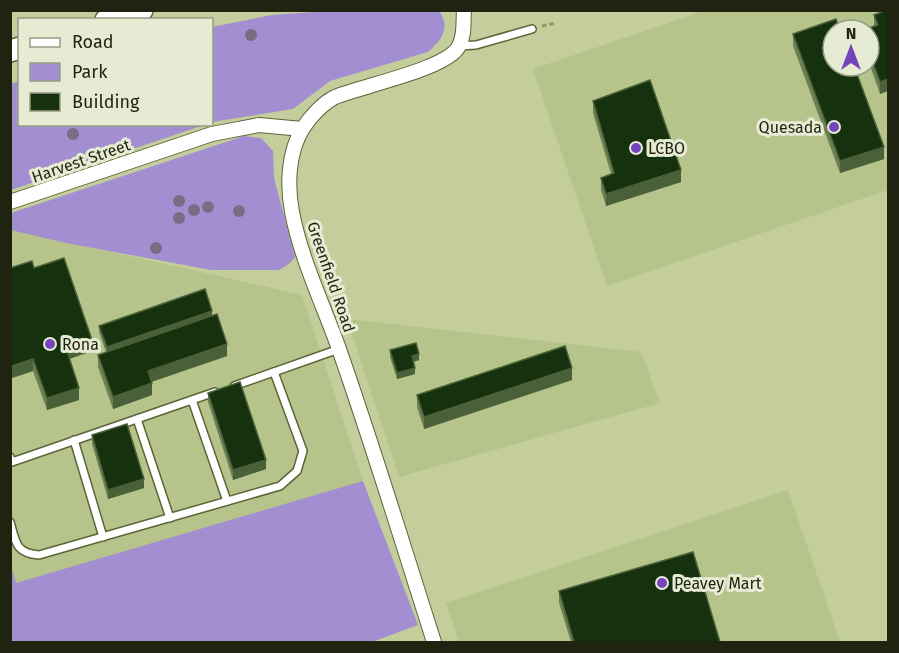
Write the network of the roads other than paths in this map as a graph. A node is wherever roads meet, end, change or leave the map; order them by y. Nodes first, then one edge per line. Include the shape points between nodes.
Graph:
1 (142, 10) edge
2 (464, 10) edge
3 (113, 18) edge
4 (532, 29) road end
5 (459, 46) junction
6 (302, 129) junction
7 (10, 202) edge
8 (339, 349) junction
9 (274, 372) junction
10 (192, 400) junction
11 (137, 419) junction
12 (74, 440) junction
13 (11, 461) edge
14 (227, 501) junction
15 (170, 518) junction
16 (10, 522) edge
17 (103, 537) junction
18 (435, 642) edge

1 - 3 main road
2 - 5 street
4 - 5 lane
5 - 6 street, Greenfield Road via 454,54 436,64 333,98
6 - 7 street, Harvest Street via 259,125 212,134
6 - 8 street, Greenfield Road via 289,172 292,212
8 - 9 lane
8 - 18 street, Greenfield Road
9 - 10 lane
9 - 14 lane via 303,451 297,471 280,486
10 - 11 lane
10 - 14 lane
11 - 12 lane
11 - 15 lane
12 - 13 lane
12 - 17 lane
14 - 15 lane
15 - 17 lane
16 - 17 lane via 18,548 27,554 39,555

